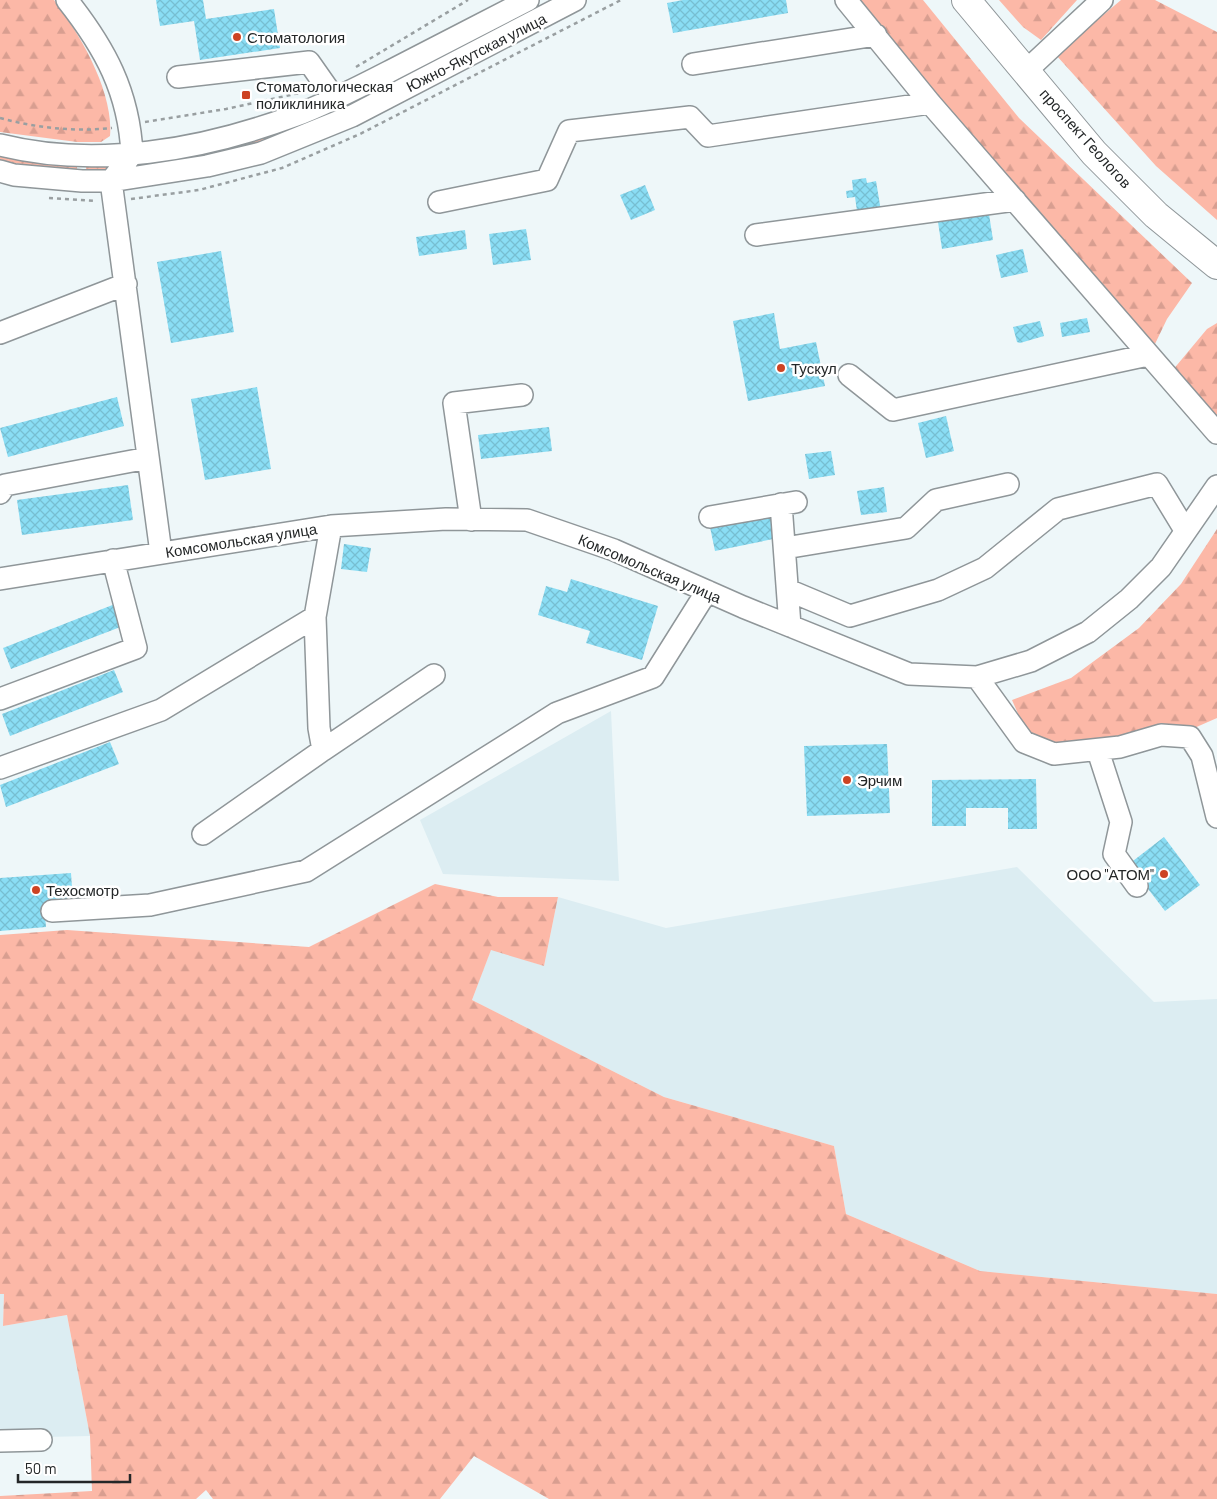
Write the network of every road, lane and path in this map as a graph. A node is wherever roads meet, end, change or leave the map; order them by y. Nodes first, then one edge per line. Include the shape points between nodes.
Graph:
1 (67, 0) edge
2 (468, 0) edge
3 (528, 0) edge
4 (575, 0) edge
5 (846, 0) edge
6 (966, 0) edge
7 (1102, 0) edge
8 (876, 35) junction
9 (693, 64) dead end
10 (352, 69) dead end
11 (1026, 71) junction
12 (178, 77) dead end
13 (330, 92) junction
14 (930, 103) junction
15 (0, 118) edge
16 (130, 124) junction
17 (0, 145) edge
18 (132, 154) junction
19 (0, 171) edge
20 (111, 181) junction
21 (1015, 200) junction
22 (439, 202) dead end
23 (756, 235) dead end
24 (1217, 265) edge
25 (126, 284) junction
26 (0, 333) edge
27 (1148, 354) junction
28 (849, 375) dead end
29 (522, 396) dead end
30 (1217, 433) edge
31 (148, 458) junction
32 (1008, 484) dead end
33 (1217, 486) edge
34 (0, 493) edge
35 (710, 516) dead end
36 (471, 520) junction
37 (331, 526) junction
38 (1185, 530) junction
39 (785, 548) junction
40 (161, 553) junction
41 (113, 560) junction
42 (0, 578) edge
43 (788, 590) junction
44 (707, 591) junction
45 (315, 617) junction
46 (790, 626) junction
47 (434, 675) dead end
48 (977, 677) junction
49 (0, 699) edge
50 (323, 750) junction
51 (1098, 751) junction
52 (0, 768) edge
53 (1217, 817) edge
54 (203, 834) dead end
55 (1138, 886) dead end
56 (52, 911) dead end
57 (41, 1440) dead end
58 (0, 1441) edge

1 - 16 street via 111,65
2 - 10 path
3 - 13 street, Южно-Якутская улица
4 - 20 street, Южно-Якутская улица via 352,116 301,138 261,153 207,166
5 - 8 street
6 - 11 main road, проспект Геологов
7 - 11 street
8 - 9 street
8 - 14 street
11 - 24 main road, проспект Геологов via 1094,153 1156,215
12 - 13 street via 309,62
13 - 16 path
13 - 18 street, Южно-Якутская улица via 293,116 203,144
14 - 21 street
14 - 22 street via 708,136 690,117 570,131 547,180
15 - 16 path via 80,131
16 - 18 street
17 - 18 street, Южно-Якутская улица via 81,156
18 - 20 street
19 - 20 street, Южно-Якутская улица via 82,181
20 - 25 street
21 - 23 street
21 - 27 street
25 - 26 street
25 - 31 street
27 - 28 street via 893,410
27 - 30 street
29 - 36 street via 454,403
31 - 34 street via 5,485
31 - 40 street
32 - 39 street via 936,500 906,528
33 - 38 street, Комсомольская улица
35 - 39 street via 789,503
36 - 37 street, Комсомольская улица via 378,521
36 - 44 street, Комсомольская улица via 527,520 614,550
37 - 40 street, Комсомольская улица
37 - 45 street
38 - 43 street via 1157,484 1058,509 985,568 938,590 850,616
38 - 48 street, Комсомольская улица via 1161,567 1129,599 1088,632 1031,661
39 - 43 street
40 - 41 street, Комсомольская улица
41 - 42 street, Комсомольская улица
41 - 49 street via 136,648
43 - 46 street
44 - 46 street, Комсомольская улица
44 - 56 street via 653,676 558,713 306,871 150,905
45 - 50 street via 319,728
45 - 52 street via 161,710
46 - 48 street, Комсомольская улица via 909,674
47 - 50 street
48 - 51 street via 1024,742 1054,754
50 - 54 street
51 - 53 street via 1120,748 1161,735 1190,737 1202,756
51 - 55 street via 1121,822 1114,854
57 - 58 street

